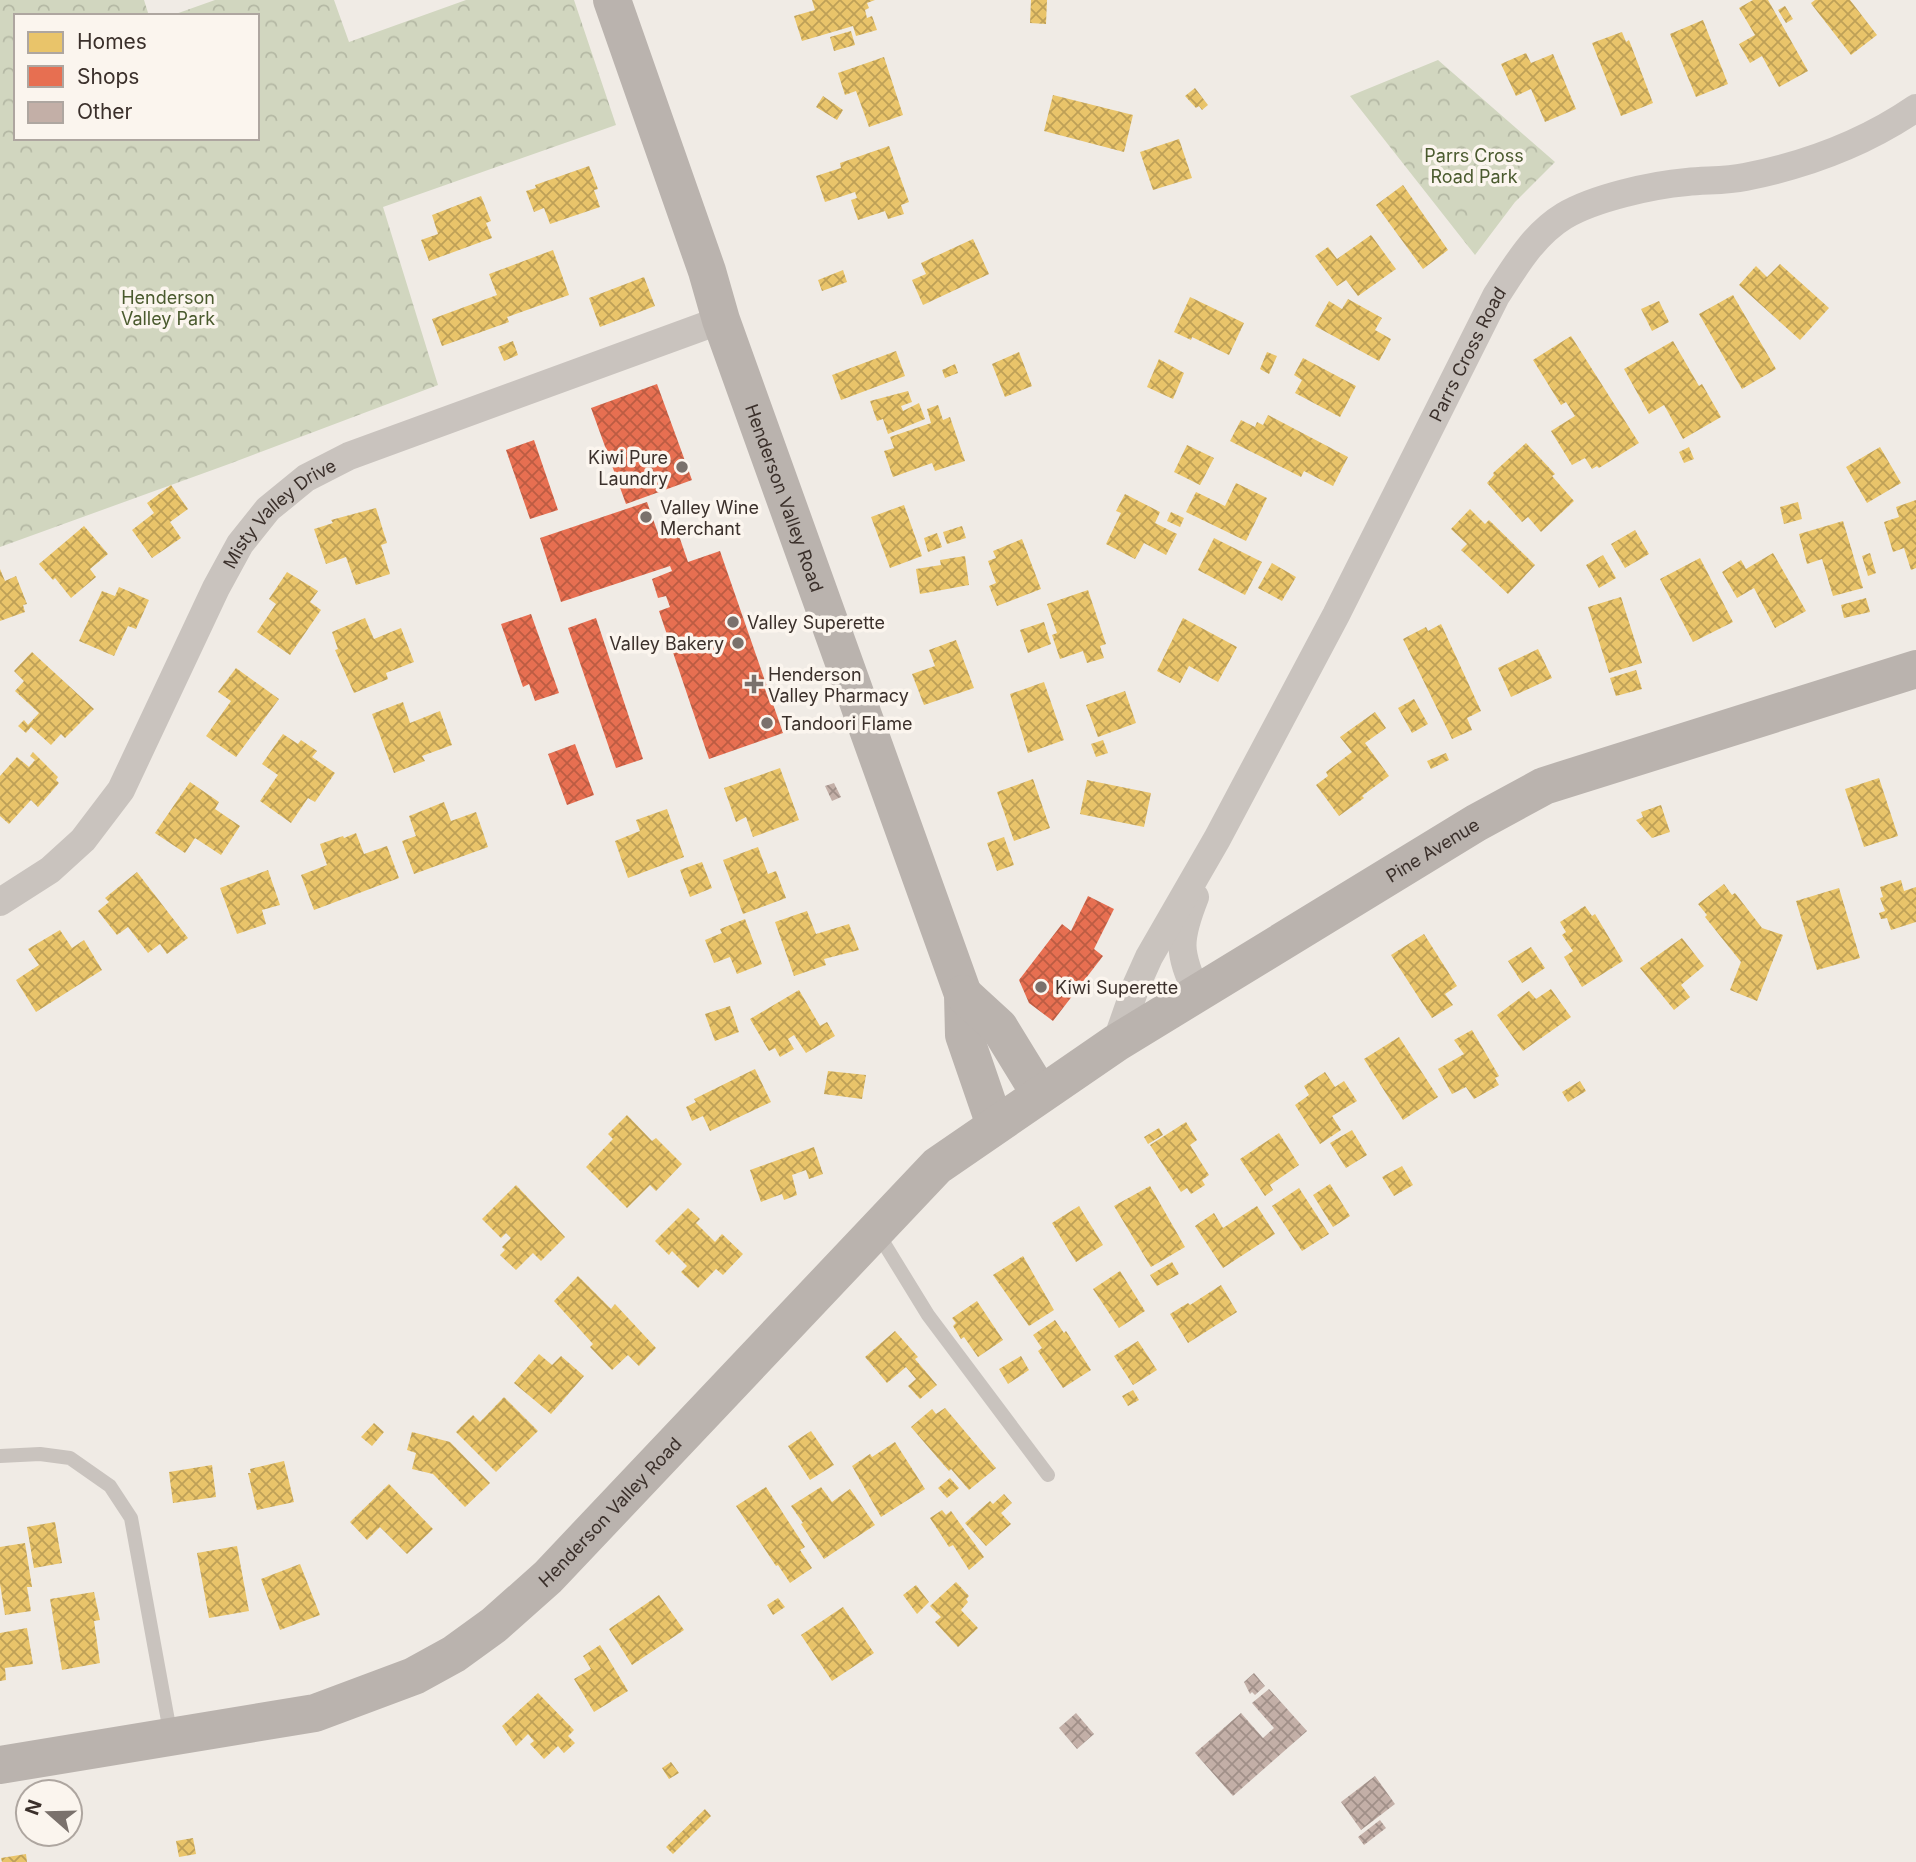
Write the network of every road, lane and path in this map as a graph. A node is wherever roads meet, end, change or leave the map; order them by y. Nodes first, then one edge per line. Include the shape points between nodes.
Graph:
1 (612, 0) edge
2 (1916, 108) edge
3 (722, 320) junction
4 (1916, 669) edge
5 (1217, 839) junction
6 (0, 902) edge
7 (1197, 993) junction
8 (963, 994) junction
9 (1116, 1043) junction
10 (1040, 1094) junction
11 (995, 1125) junction
12 (877, 1231) junction
13 (0, 1456) edge
14 (1048, 1475) dead end
15 (172, 1737) junction
16 (0, 1765) edge

1 - 3 street, Henderson Valley Road
2 - 5 street, Parrs Cross Road via 1837,151 1744,177 1683,182 1613,197 1564,216 1526,250 1496,296
3 - 6 street, Misty Valley Drive via 349,456 306,478 268,509 240,544 121,790 83,840 50,870
3 - 8 street, Henderson Valley Road
4 - 7 street, Pine Avenue via 1544,786
5 - 7 street, Parrs Cross Road via 1191,906 1181,951
5 - 9 street, Parrs Cross Road via 1149,957
7 - 9 street, Pine Avenue
8 - 10 street, Henderson Valley Road via 999,1027
8 - 11 street, Henderson Valley Road via 964,1035
9 - 10 street, Pine Avenue
10 - 11 street, Pine Avenue
11 - 12 street, Henderson Valley Road via 937,1166
12 - 14 lane via 929,1315
12 - 15 street, Henderson Valley Road via 548,1577 454,1654 414,1676 315,1713
13 - 15 lane via 70,1458 110,1486 131,1518
15 - 16 street, Henderson Valley Road

